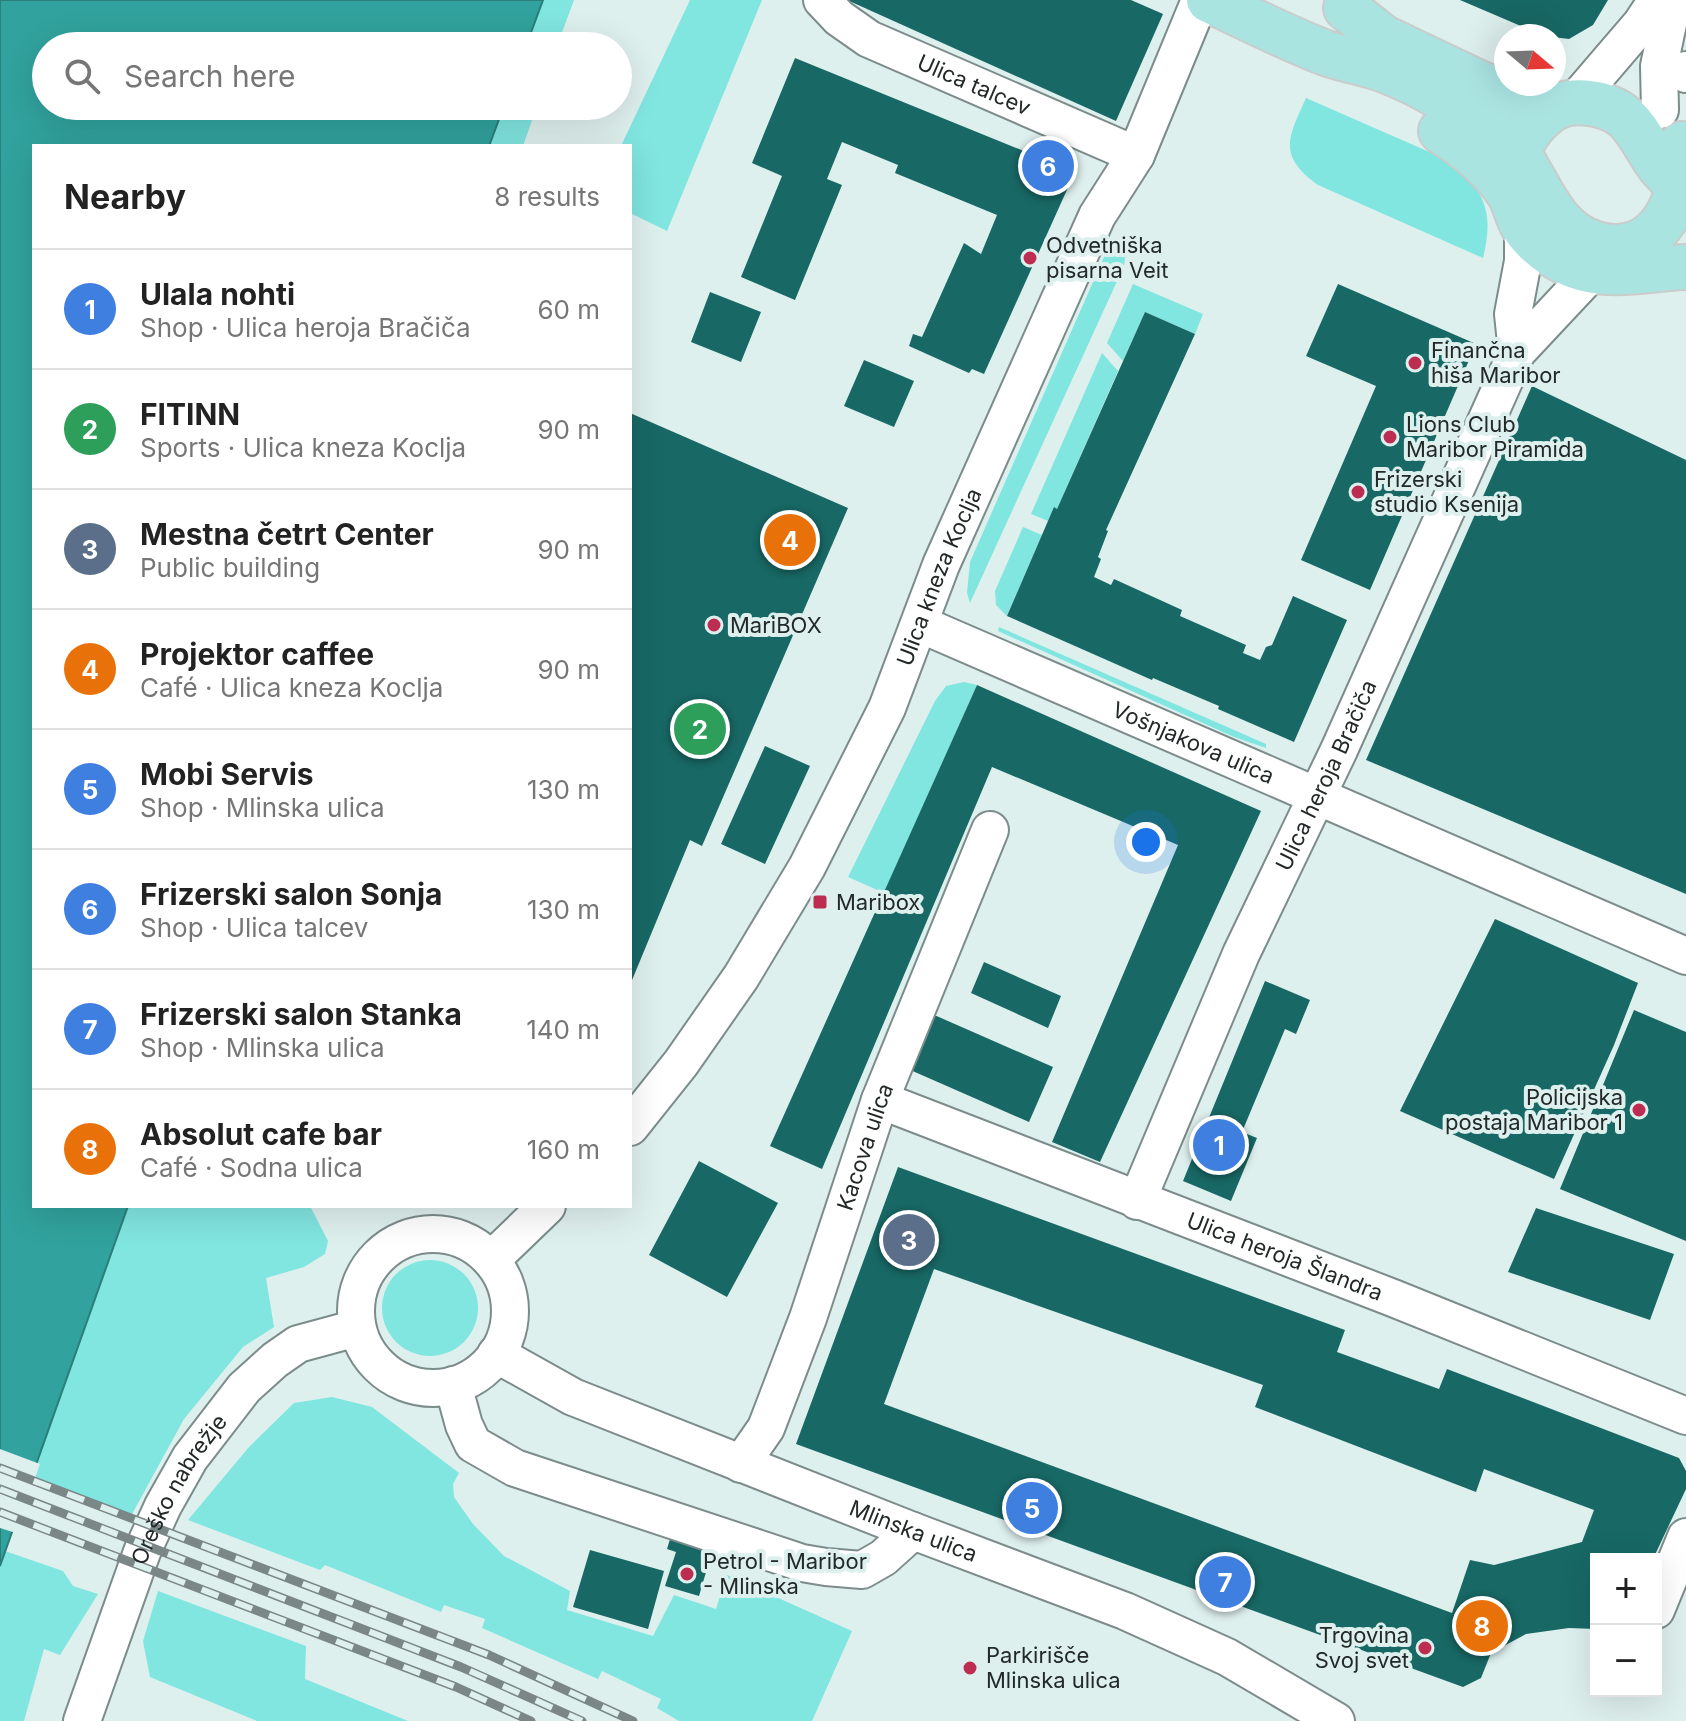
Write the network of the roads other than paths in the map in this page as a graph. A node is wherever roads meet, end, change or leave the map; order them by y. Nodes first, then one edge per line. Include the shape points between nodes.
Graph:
1 (822, 0) edge
2 (1200, 0) edge
3 (1209, 0) edge
4 (1657, 0) edge
5 (1673, 0) edge
6 (1336, 4) edge
7 (1327, 53) junction
8 (1494, 59) edge
9 (1568, 91) edge
10 (1518, 152) junction
11 (1136, 155) junction
12 (1677, 157) edge
13 (1517, 211) junction
14 (1650, 254) edge
15 (1517, 352) junction
16 (920, 624) junction
17 (1317, 796) junction
18 (990, 830) dead end
19 (1686, 956) edge
20 (880, 1100) junction
21 (632, 1124) edge
22 (1137, 1201) junction
23 (545, 1208) edge
24 (491, 1260) junction
25 (357, 1328) junction
26 (496, 1354) junction
27 (453, 1385) junction
28 (1686, 1416) edge
29 (741, 1464) junction
30 (913, 1531) junction
31 (1686, 1537) edge
32 (1662, 1595) edge
33 (1328, 1719) edge
34 (82, 1721) edge

1 - 11 street, Ulica talcev via 869,39
2 - 11 street, Ulica kneza Koclja
3 - 7 main road
4 - 9 street via 1641,24
5 - 12 street via 1659,66
6 - 8 main road via 1391,16
6 - 9 main road via 1384,38 1481,84
7 - 10 main road via 1386,70 1424,89
7 - 13 main road via 1474,155
9 - 10 main road via 1527,134
9 - 12 main road via 1630,87 1646,96
10 - 13 main road
10 - 14 main road via 1550,208 1578,237
11 - 16 street, Ulica kneza Koclja via 1097,216 941,565
12 - 14 main road via 1676,204
13 - 14 main road via 1540,245 1564,261
13 - 15 street, Ulica heroja Bračiča via 1523,261 1513,314
14 - 15 street, Ulica heroja Bračiča
15 - 17 street, Ulica heroja Bračiča
16 - 17 street, Vošnjakova ulica
16 - 21 street, Ulica kneza Koclja via 887,708 807,867 741,977
17 - 19 street, Vošnjakova ulica
17 - 22 street, Ulica heroja Bračiča via 1241,954
18 - 20 street, Kacova ulica
20 - 22 street, Ulica heroja Šlandra
20 - 29 street, Kacova ulica via 766,1428
22 - 28 street, Ulica heroja Šlandra
23 - 24 street
24 - 25 street via 451,1236 433,1233 399,1241 365,1272 356,1299
24 - 26 street via 509,1296 510,1317
25 - 27 street via 372,1360 385,1372 418,1387
25 - 34 street, Oreško nabrežje via 298,1344 275,1360 244,1388 190,1458 142,1552
26 - 27 street via 485,1368
26 - 29 street, Mlinska ulica via 573,1397
27 - 30 street via 473,1444 515,1468 802,1563 862,1570
29 - 30 street, Mlinska ulica
30 - 33 street, Mlinska ulica via 1125,1611 1227,1657
31 - 32 street

